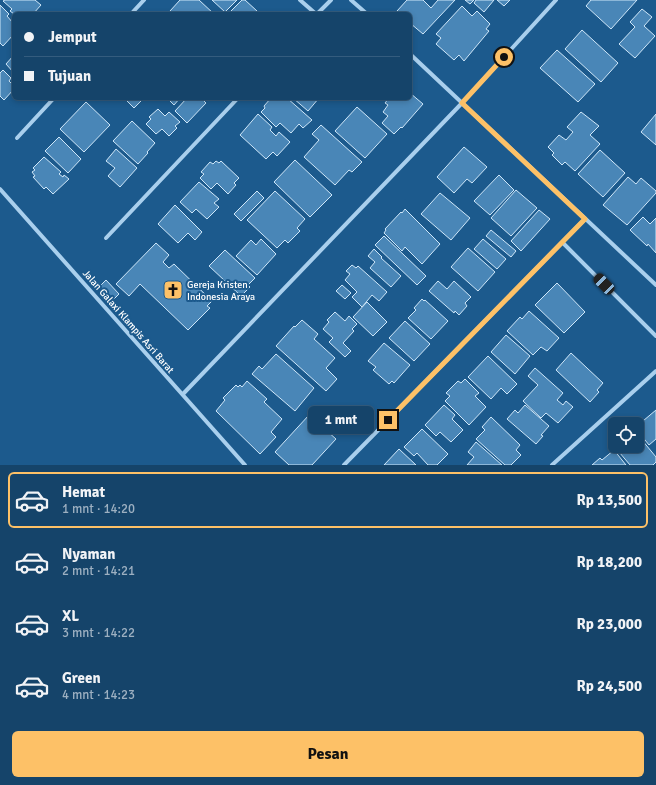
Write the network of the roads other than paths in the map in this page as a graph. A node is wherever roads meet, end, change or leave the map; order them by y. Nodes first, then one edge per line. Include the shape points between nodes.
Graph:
1 (144, 0) edge
2 (300, 0) edge
3 (331, 0) edge
4 (352, 0) edge
5 (556, 0) edge
6 (133, 12) edge
7 (315, 12) edge
8 (319, 12) edge
9 (365, 12) edge
10 (412, 56) edge
11 (52, 100) edge
12 (236, 100) edge
13 (462, 103) junction
14 (17, 138) dead end
15 (0, 189) edge
16 (585, 219) junction
17 (106, 238) dead end
18 (563, 243) junction
19 (656, 285) edge
20 (656, 336) edge
21 (656, 370) edge
22 (182, 394) junction
23 (245, 465) edge
24 (344, 465) edge
25 (552, 465) edge

1 - 6 street
2 - 7 street
3 - 8 street
4 - 9 street
5 - 13 street
10 - 13 street
11 - 14 street
12 - 17 street
13 - 16 street
13 - 22 street
15 - 22 street, Jalan Galaxi Klampis Asri Barat
16 - 18 street
16 - 19 street
18 - 20 street
18 - 24 street
21 - 25 street
22 - 23 street, Jalan Galaxi Klampis Asri Barat

